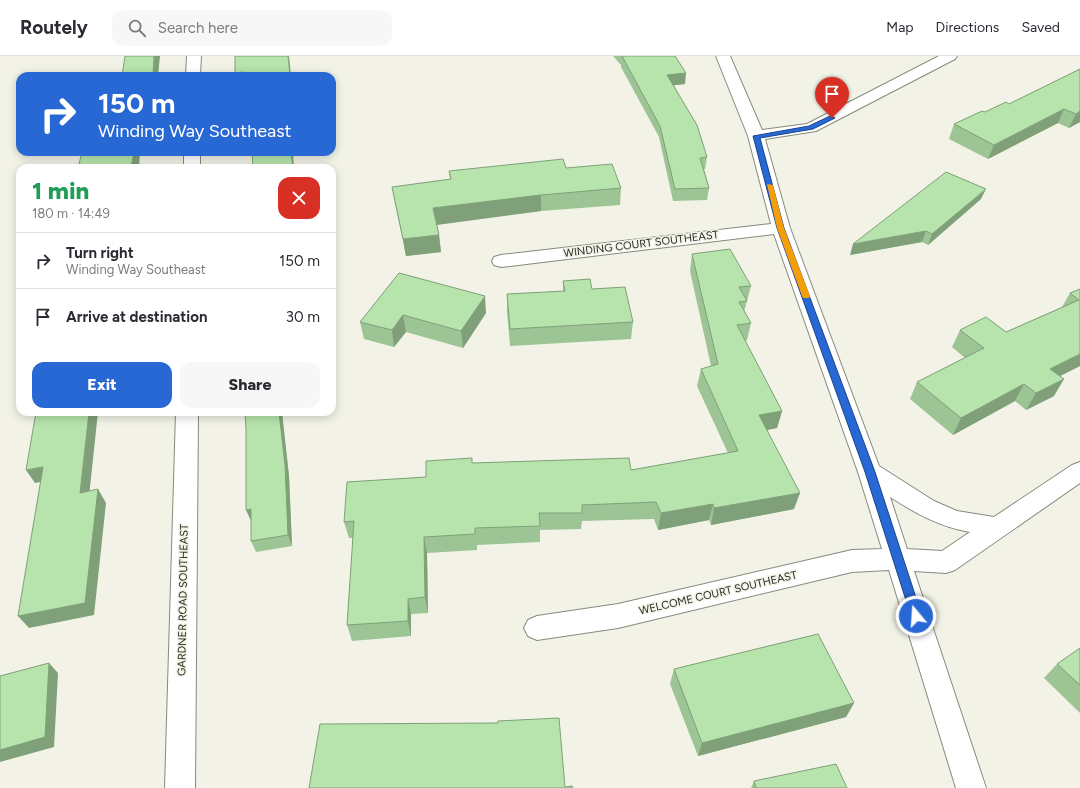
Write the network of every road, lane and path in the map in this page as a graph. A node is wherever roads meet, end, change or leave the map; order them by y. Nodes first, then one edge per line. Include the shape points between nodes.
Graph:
1 (194, 56) edge
2 (723, 56) edge
3 (950, 56) edge
4 (193, 72) edge
5 (756, 136) junction
6 (781, 228) junction
7 (501, 261) dead end
8 (187, 416) edge
9 (1080, 471) edge
10 (870, 472) junction
11 (997, 527) junction
12 (898, 559) junction
13 (537, 628) dead end
14 (180, 788) edge
15 (971, 788) edge

1 - 4 street
2 - 5 street
3 - 5 street via 811,128
5 - 6 street
6 - 7 street, WINDING COURT SOUTHEAST
6 - 10 street
8 - 14 street, GARDNER ROAD SOUTHEAST
9 - 11 street, WELCOME COURT SOUTHEAST
10 - 11 street via 926,508 955,520
10 - 12 street
11 - 12 street, WELCOME COURT SOUTHEAST via 946,562
12 - 13 street, WELCOME COURT SOUTHEAST via 852,561 618,616
12 - 15 street

